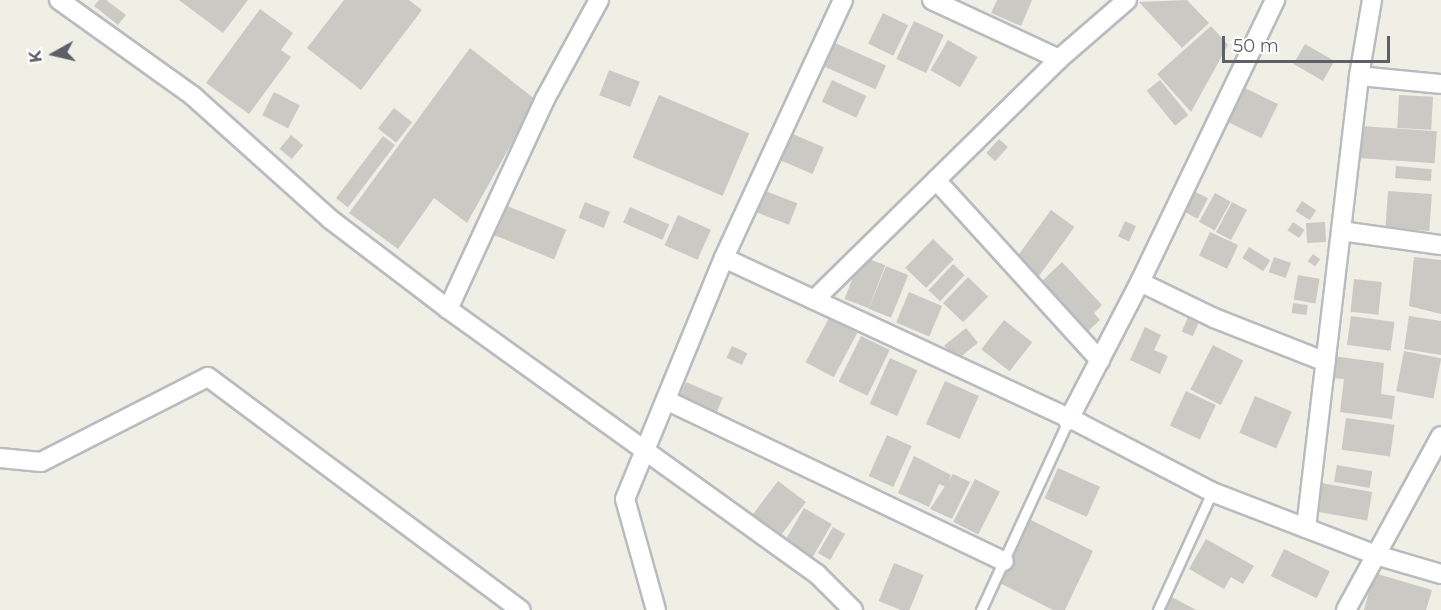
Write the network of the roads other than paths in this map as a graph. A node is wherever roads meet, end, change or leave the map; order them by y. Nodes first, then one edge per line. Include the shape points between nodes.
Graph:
1 (599, 0) edge
2 (843, 0) edge
3 (932, 0) edge
4 (1126, 0) edge
5 (1275, 0) edge
6 (1372, 0) edge
7 (70, 3) edge
8 (1059, 59) junction
9 (1359, 76) junction
10 (1441, 84) edge
11 (936, 180) junction
12 (1341, 231) junction
13 (1441, 246) edge
14 (724, 258) junction
15 (1140, 282) junction
16 (814, 300) junction
17 (448, 309) junction
18 (1100, 360) junction
19 (1326, 363) junction
20 (668, 400) junction
21 (1068, 421) junction
22 (1441, 436) edge
23 (648, 451) junction
24 (0, 458) edge
25 (1212, 492) junction
26 (1306, 528) junction
27 (1377, 555) junction
28 (1004, 561) junction
29 (1441, 574) edge
30 (521, 610) edge
31 (657, 610) edge
32 (852, 610) edge
33 (981, 610) edge
34 (1158, 610) edge
35 (1346, 610) edge

1 - 17 street via 545,99
2 - 14 street
3 - 8 street
4 - 8 street
5 - 15 street
6 - 9 street
7 - 17 street via 193,96 330,219
8 - 11 street
9 - 10 street
9 - 12 street
11 - 16 street
11 - 18 street
12 - 13 street
12 - 19 street
14 - 16 street
14 - 20 street
15 - 18 street
15 - 19 street via 1214,318
16 - 21 street
17 - 23 street
18 - 21 street
19 - 26 street
20 - 23 street
20 - 28 street
21 - 25 street
21 - 28 lane
22 - 27 street
23 - 31 street via 625,499
23 - 32 street via 817,574
24 - 30 street via 41,462 208,377
25 - 26 street
25 - 34 lane
26 - 27 street
27 - 29 street
27 - 35 street
28 - 33 lane

